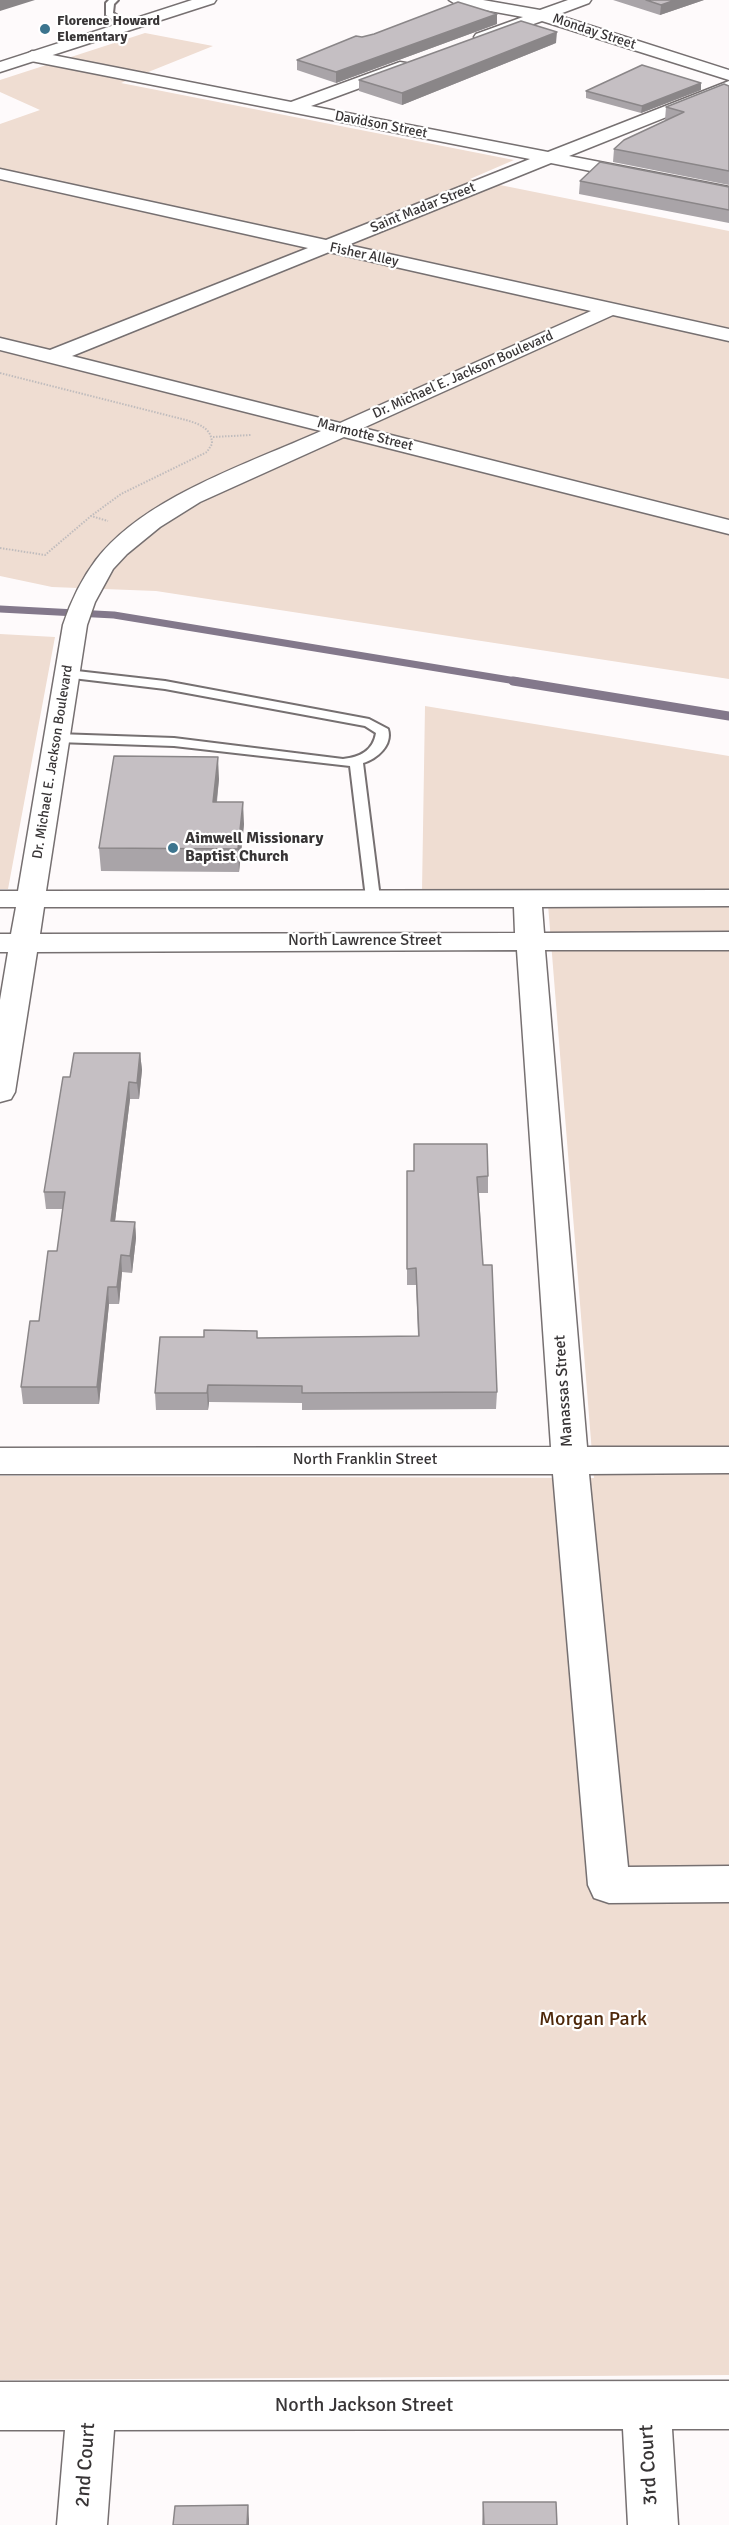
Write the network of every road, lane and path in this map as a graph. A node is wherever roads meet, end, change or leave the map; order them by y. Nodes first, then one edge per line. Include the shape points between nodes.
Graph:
1 (114, 0) edge
2 (208, 0) edge
3 (457, 0) edge
4 (583, 0) edge
5 (540, 15) junction
6 (128, 26) junction
7 (463, 44) edge
8 (32, 56) junction
9 (419, 60) edge
10 (0, 67) edge
11 (729, 75) edge
12 (729, 86) edge
13 (292, 107) junction
14 (549, 158) junction
15 (0, 174) edge
16 (729, 193) edge
17 (326, 247) junction
18 (611, 309) junction
19 (729, 335) edge
20 (0, 344) edge
21 (51, 357) junction
22 (0, 373) edge
23 (342, 430) junction
24 (91, 516) junction
25 (110, 522) dead end
26 (729, 527) edge
27 (0, 548) edge
28 (68, 674) junction
29 (57, 738) junction
30 (356, 762) junction
31 (372, 898) junction
32 (527, 898) junction
33 (729, 898) edge
34 (0, 899) edge
35 (31, 899) junction
36 (529, 941) junction
37 (729, 941) edge
38 (12, 943) edge
39 (0, 1092) edge
40 (570, 1460) junction
41 (729, 1460) edge
42 (0, 1461) edge
43 (729, 1884) edge
44 (646, 2405) junction
45 (729, 2405) edge
46 (0, 2406) edge
47 (91, 2406) junction
48 (82, 2525) edge
49 (653, 2525) edge

1 - 6 lane via 109,13
2 - 6 street
3 - 5 street, Monday Street
4 - 5 street
5 - 7 street
5 - 11 street, Monday Street
6 - 8 street
8 - 10 street
8 - 13 street, Davidson Street
9 - 13 street
12 - 14 street, Saint Madar Street
13 - 14 street, Davidson Street
14 - 16 street, Davidson Street
14 - 17 street, Saint Madar Street
15 - 17 street, Fisher Alley
17 - 18 street, Fisher Alley
17 - 21 street, Saint Madar Street
18 - 19 street, Fisher Alley
18 - 23 street, Dr. Michael E. Jackson Boulevard
20 - 21 street, Marmotte Street
21 - 23 street, Marmotte Street
22 - 24 path via 186,420 211,433 212,444 207,452 120,494
23 - 26 street, Marmotte Street
23 - 28 street, Dr. Michael E. Jackson Boulevard via 192,497 132,537 100,568 82,599
24 - 25 path
24 - 27 path via 45,555
28 - 29 street, Dr. Michael E. Jackson Boulevard
28 - 30 lane via 165,685 377,726 383,732 382,741 372,754
29 - 30 lane via 174,742
29 - 35 street, Dr. Michael E. Jackson Boulevard
30 - 31 lane
31 - 32 street
31 - 35 street
32 - 33 street
32 - 36 street, Manassas Street
34 - 35 street
35 - 38 street, Dr. Michael E. Jackson Boulevard
36 - 37 street, North Lawrence Street
36 - 38 street, North Lawrence Street
36 - 40 street, Manassas Street
38 - 39 street, Dr. Michael E. Jackson Boulevard
40 - 41 street, North Franklin Street
40 - 42 street, North Franklin Street
40 - 43 street, Manassas Street via 609,1885
44 - 45 street, North Jackson Street
44 - 47 street, North Jackson Street
44 - 49 street, 3rd Court
46 - 47 street, North Jackson Street
47 - 48 street, 2nd Court

